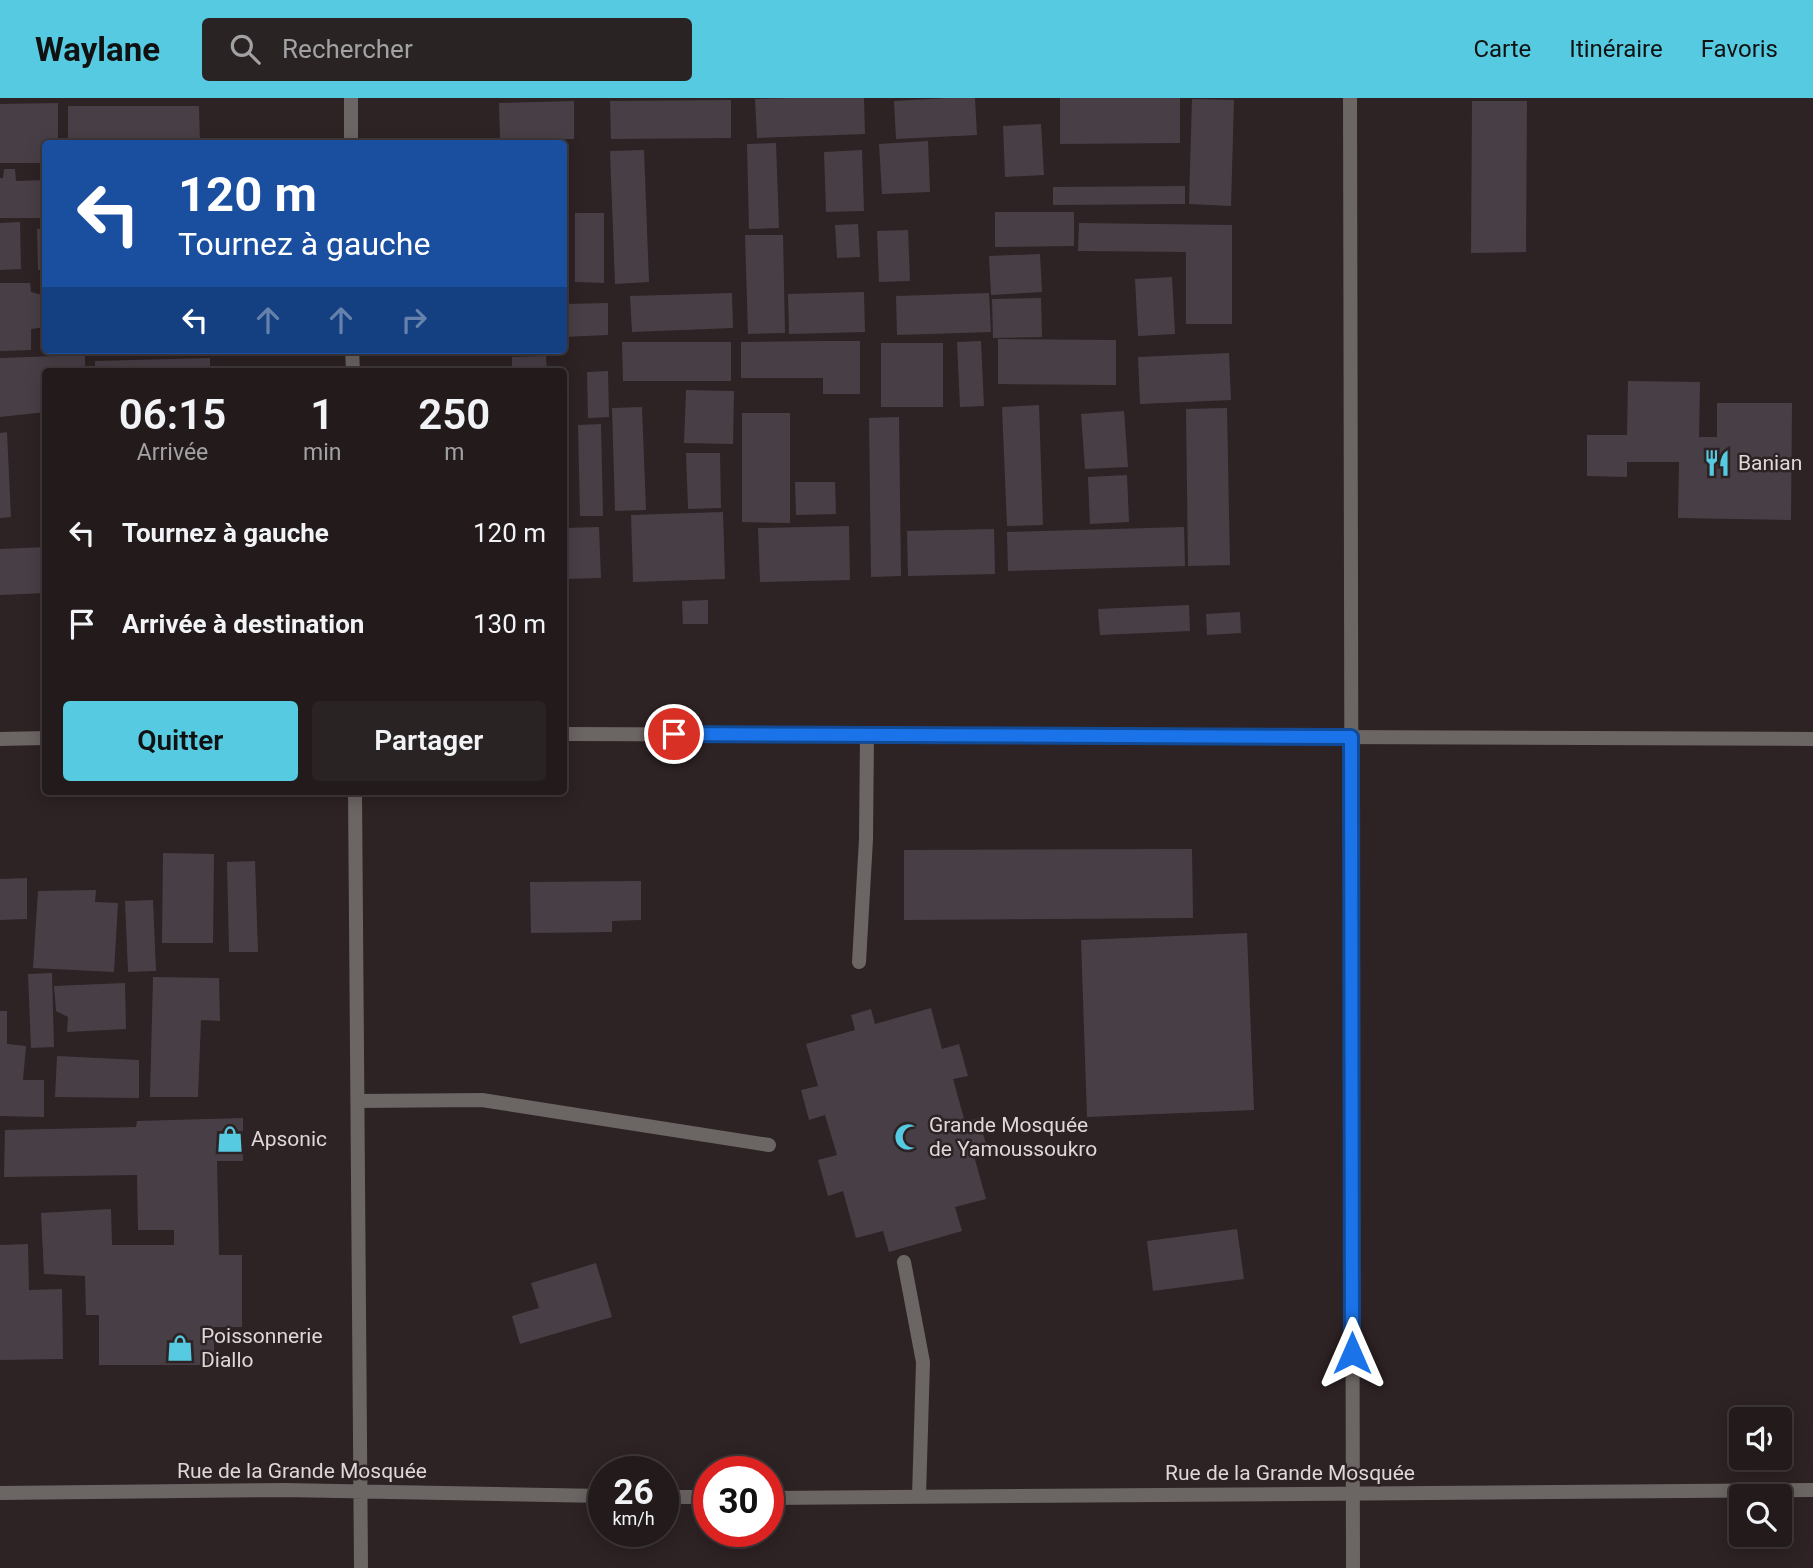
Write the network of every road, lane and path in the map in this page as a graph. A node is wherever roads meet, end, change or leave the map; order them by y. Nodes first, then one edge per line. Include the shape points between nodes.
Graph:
1 (351, 98) edge
2 (1350, 98) edge
3 (351, 140) edge
4 (567, 734) edge
5 (867, 735) junction
6 (1351, 737) junction
7 (42, 738) edge
8 (0, 739) edge
9 (1813, 739) edge
10 (355, 795) edge
11 (859, 961) dead end
12 (358, 1101) junction
13 (769, 1145) dead end
14 (904, 1262) dead end
15 (1813, 1490) edge
16 (360, 1492) junction
17 (0, 1493) edge
18 (1353, 1493) junction
19 (588, 1496) edge
20 (919, 1496) junction
21 (784, 1498) edge
22 (361, 1568) edge
23 (1353, 1568) edge

1 - 3 street
2 - 6 street
4 - 5 street
5 - 6 street
5 - 11 street
6 - 9 street
6 - 18 street
7 - 8 street
10 - 12 street
12 - 13 street via 482,1100
12 - 16 street
14 - 20 street via 922,1362
15 - 18 street, Rue de la Grande Mosquée
16 - 17 street, Rue de la Grande Mosquée
16 - 19 street, Rue de la Grande Mosquée
16 - 22 street
18 - 20 street, Rue de la Grande Mosquée
18 - 23 street
20 - 21 street, Rue de la Grande Mosquée

